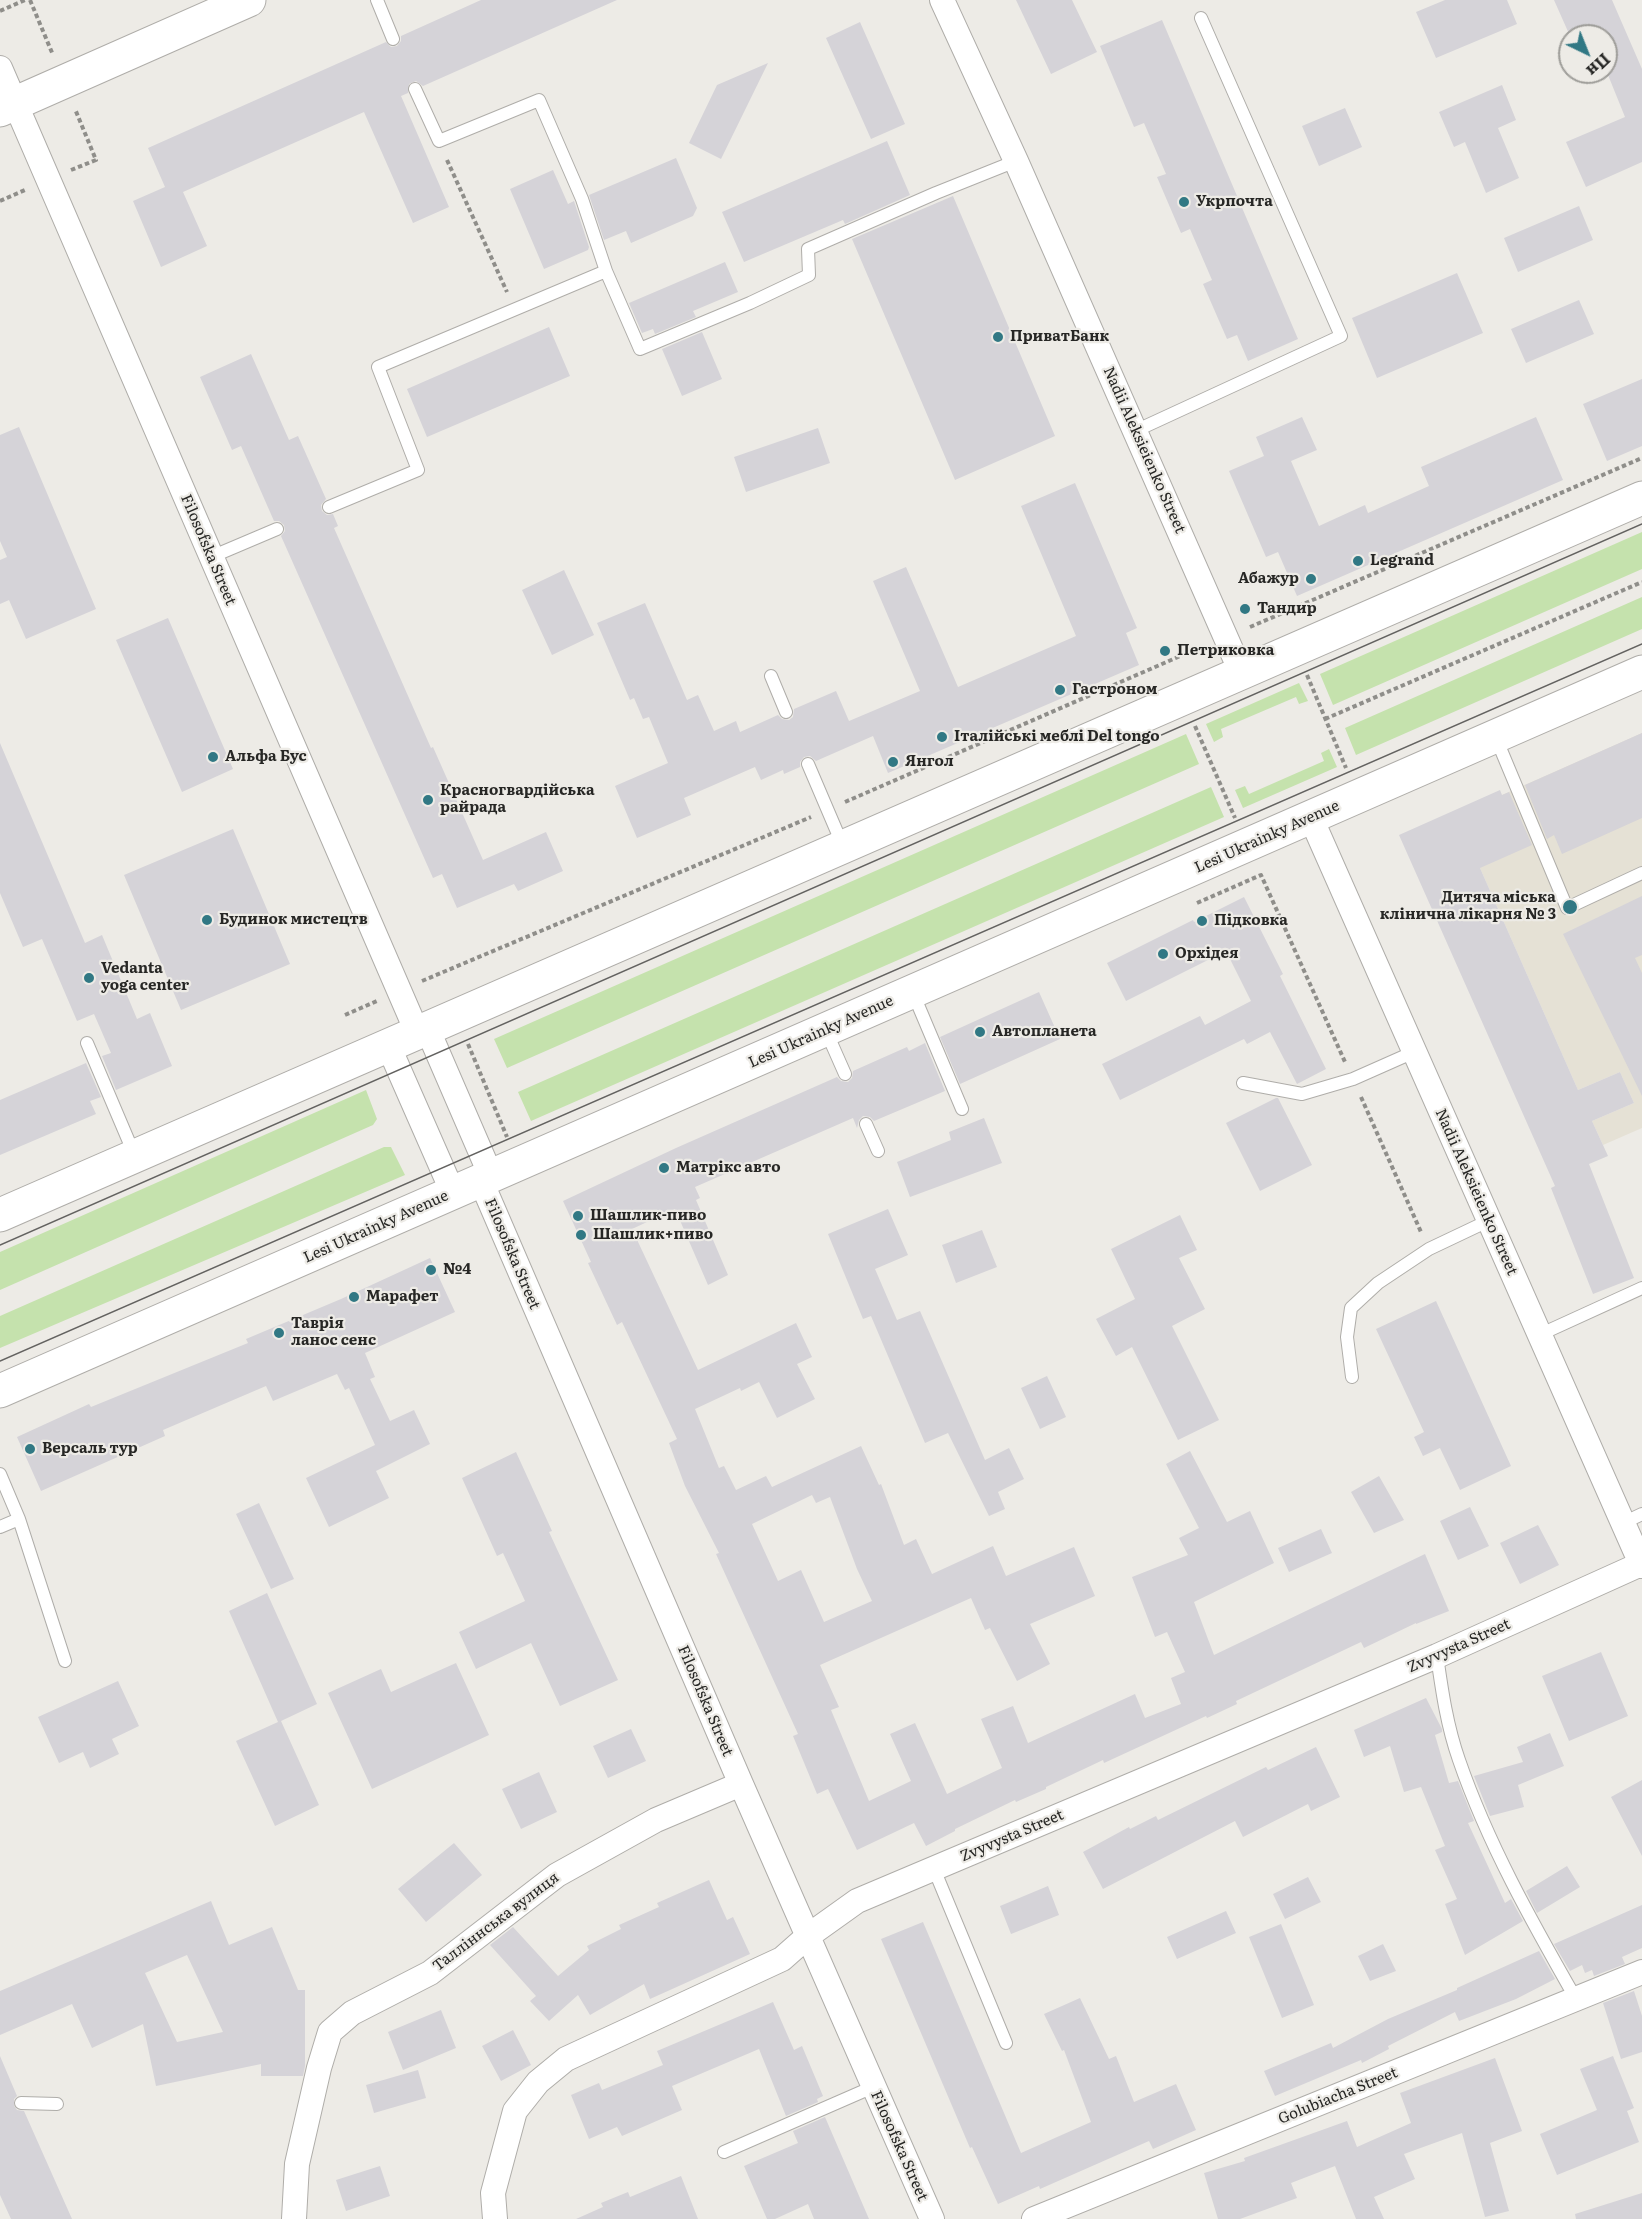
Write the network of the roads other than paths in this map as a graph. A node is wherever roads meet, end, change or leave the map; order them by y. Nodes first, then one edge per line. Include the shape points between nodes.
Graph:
1 (249, 0) edge
2 (377, 0) edge
3 (942, 0) edge
4 (1201, 18) dead end
5 (393, 39) dead end
6 (0, 68) edge
7 (415, 89) dead end
8 (7, 107) edge
9 (1016, 161) junction
10 (606, 271) junction
11 (1135, 431) junction
12 (1642, 498) edge
13 (329, 507) dead end
14 (277, 529) dead end
15 (211, 557) junction
16 (1241, 672) junction
17 (1642, 672) edge
18 (771, 676) dead end
19 (786, 712) dead end
20 (1495, 737) junction
21 (808, 764) dead end
22 (1311, 818) junction
23 (844, 848) junction
24 (1642, 873) edge
25 (912, 992) junction
26 (825, 1030) junction
27 (411, 1035) junction
28 (87, 1043) dead end
29 (1414, 1052) junction
30 (844, 1074) dead end
31 (1243, 1083) dead end
32 (962, 1109) dead end
33 (866, 1124) dead end
34 (878, 1151) dead end
35 (135, 1156) junction
36 (475, 1184) junction
37 (0, 1215) edge
38 (1488, 1221) junction
39 (1642, 1288) edge
40 (1539, 1335) junction
41 (1352, 1377) dead end
42 (0, 1391) edge
43 (0, 1474) edge
44 (20, 1519) junction
45 (1632, 1519) edge
46 (0, 1527) edge
47 (1642, 1565) edge
48 (1437, 1656) junction
49 (65, 1661) dead end
50 (741, 1784) junction
51 (934, 1869) junction
52 (808, 1936) junction
53 (1642, 1972) edge
54 (1576, 1999) junction
55 (1006, 2043) dead end
56 (873, 2087) junction
57 (21, 2103) dead end
58 (57, 2104) dead end
59 (724, 2152) dead end
60 (294, 2219) edge
61 (495, 2219) edge
62 (932, 2219) edge
63 (1034, 2219) edge

1 - 8 main road
2 - 5 lane
3 - 9 street, Nadii Aleksieienko Street
4 - 11 lane via 1341,336
6 - 8 street, Filosofska Street
7 - 10 lane via 439,141 538,100 582,199
8 - 15 street, Filosofska Street
9 - 10 lane via 808,249 809,275 640,349
9 - 11 street, Nadii Aleksieienko Street
10 - 13 lane via 378,367 418,470
11 - 16 street, Nadii Aleksieienko Street
12 - 16 main road
14 - 15 lane
15 - 27 street, Filosofska Street
16 - 23 main road
17 - 20 main road, Lesi Ukrainky Avenue
18 - 19 lane
20 - 22 main road, Lesi Ukrainky Avenue
20 - 24 lane via 1567,908
21 - 23 lane
22 - 25 main road, Lesi Ukrainky Avenue
22 - 29 street, Nadii Aleksieienko Street
23 - 27 main road
25 - 26 main road, Lesi Ukrainky Avenue
25 - 32 lane
26 - 30 lane
26 - 36 main road, Lesi Ukrainky Avenue
27 - 35 main road
27 - 36 street, Filosofska Street
27 - 36 street, Filosofska Street
28 - 35 lane
29 - 31 lane via 1353,1079 1302,1094
29 - 38 street, Nadii Aleksieienko Street
33 - 34 lane
35 - 37 main road
36 - 42 main road, Lesi Ukrainky Avenue
36 - 50 street, Filosofska Street
38 - 40 street, Nadii Aleksieienko Street
38 - 41 lane via 1429,1249 1378,1283 1351,1308 1347,1337
39 - 40 lane
40 - 45 street, Nadii Aleksieienko Street
43 - 44 lane
44 - 46 lane
44 - 49 lane
45 - 47 street, Nadii Aleksieienko Street
47 - 48 street, Zvyvysta Street
48 - 51 street, Zvyvysta Street
48 - 54 lane via 1444,1706 1459,1759 1489,1835 1523,1906
50 - 52 street, Filosofska Street
50 - 60 street, Талліннська вулиця via 656,1820 557,1875 430,1973 352,2013 330,2032 297,2164
51 - 52 street, Zvyvysta Street via 857,1901
51 - 55 lane
52 - 56 street, Filosofska Street
52 - 61 street, Zvyvysta Street via 782,1959 566,2059 538,2082 515,2111 493,2193
53 - 54 street, Golubiacha Street
54 - 63 street, Golubiacha Street
56 - 59 lane
56 - 62 street, Filosofska Street
57 - 58 lane

